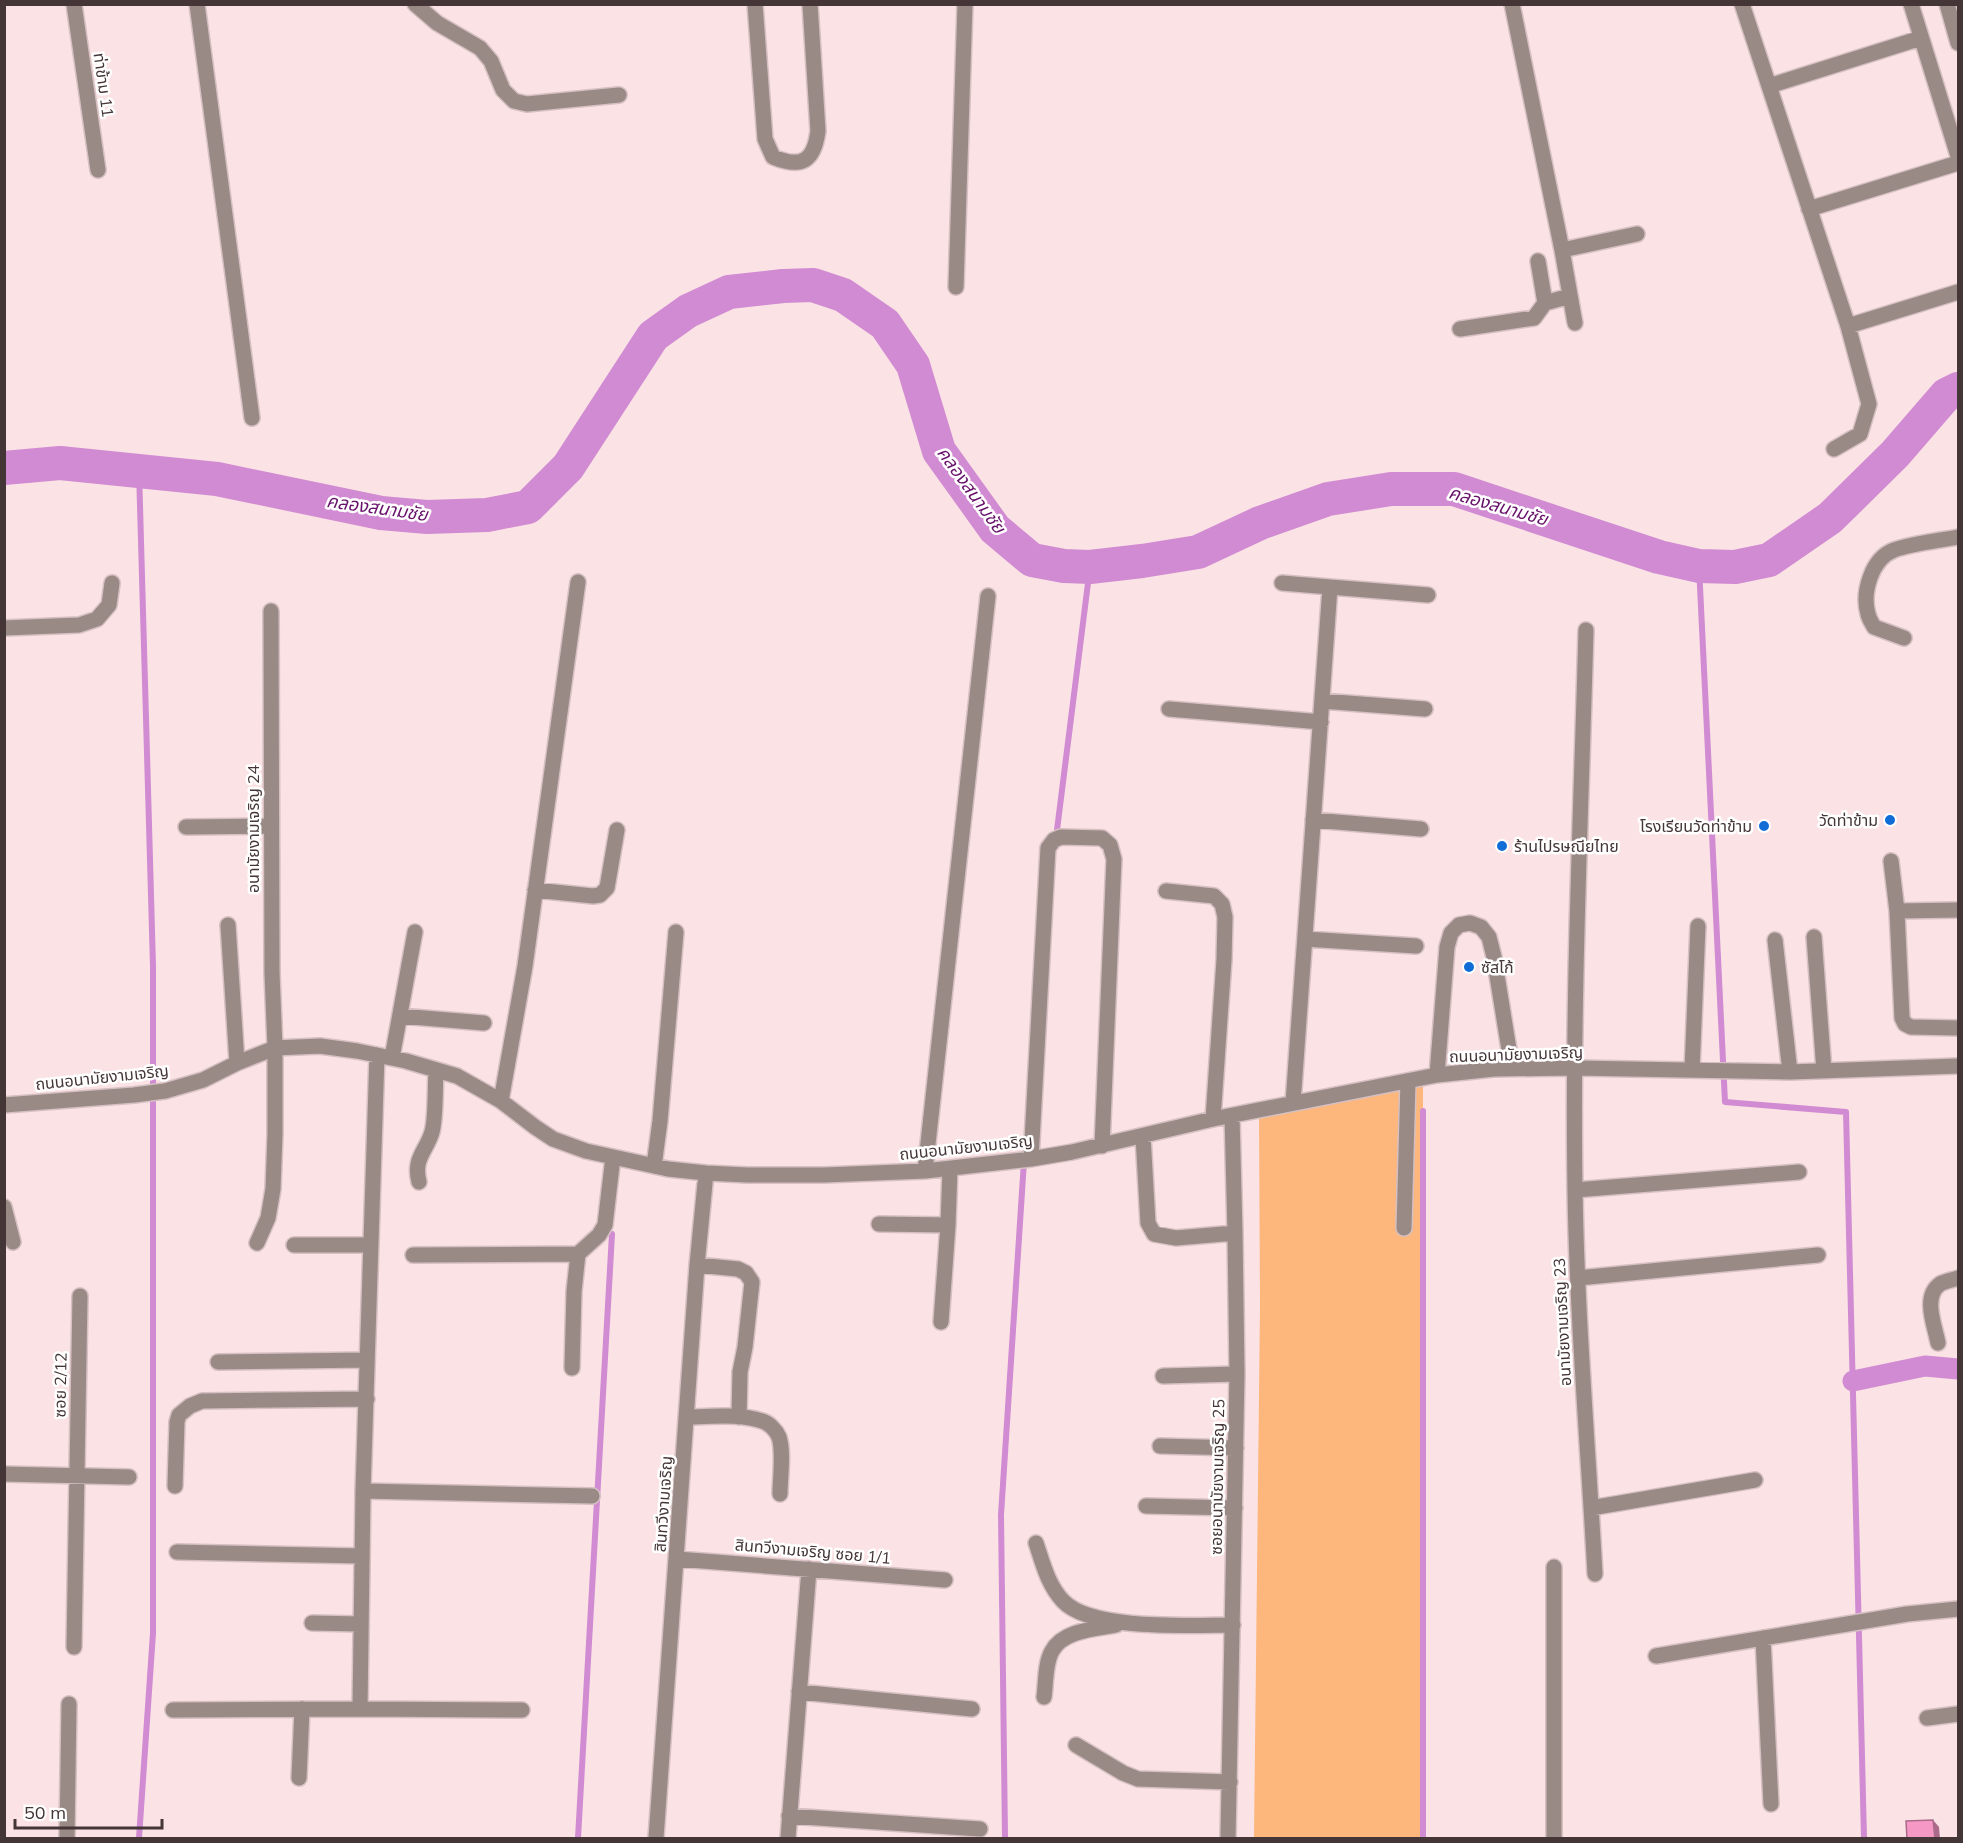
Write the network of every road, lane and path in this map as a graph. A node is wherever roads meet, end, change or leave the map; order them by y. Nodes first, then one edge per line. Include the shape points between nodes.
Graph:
1 (74, 4) edge
2 (197, 4) edge
3 (415, 4) edge
4 (754, 4) edge
5 (810, 4) edge
6 (965, 4) edge
7 (1512, 4) edge
8 (1742, 4) edge
9 (1911, 4) edge
10 (1947, 4) edge
11 (1921, 38) junction
12 (1959, 43) edge
13 (1769, 86) junction
14 (619, 95) dead end
15 (1959, 156) edge
16 (1959, 163) edge
17 (98, 170) dead end
18 (1809, 209) junction
19 (1637, 234) dead end
20 (1562, 250) junction
21 (1538, 261) dead end
22 (956, 286) dead end
23 (1959, 292) edge
24 (1570, 296) junction
25 (1545, 303) junction
26 (1575, 323) dead end
27 (1848, 326) junction
28 (1460, 329) dead end
29 (252, 418) dead end
30 (1834, 449) dead end
31 (1959, 537) edge
32 (578, 582) dead end
33 (112, 583) dead end
34 (1282, 583) dead end
35 (1330, 587) junction
36 (1428, 595) dead end
37 (988, 596) dead end
38 (271, 611) dead end
39 (4, 628) edge
40 (1586, 630) dead end
41 (1904, 638) dead end
42 (1322, 700) junction
43 (1425, 708) dead end
44 (1169, 709) dead end
45 (1321, 722) junction
46 (1313, 820) junction
47 (271, 826) junction
48 (186, 827) dead end
49 (1421, 829) dead end
50 (617, 830) dead end
51 (1891, 861) dead end
52 (535, 890) junction
53 (1167, 891) dead end
54 (1897, 910) junction
55 (1959, 910) edge
56 (228, 925) dead end
57 (1698, 926) dead end
58 (415, 932) dead end
59 (676, 932) dead end
60 (1814, 937) dead end
61 (1305, 939) junction
62 (1775, 940) dead end
63 (1416, 946) dead end
64 (400, 1016) junction
65 (484, 1023) dead end
66 (1959, 1028) edge
67 (275, 1048) junction
68 (385, 1056) junction
69 (237, 1063) junction
70 (1959, 1066) edge
71 (1512, 1068) junction
72 (1575, 1068) junction
73 (436, 1070) junction
74 (1692, 1070) junction
75 (1824, 1071) junction
76 (1790, 1072) junction
77 (1437, 1075) junction
78 (1408, 1081) junction
79 (501, 1101) junction
80 (1293, 1103) junction
81 (4, 1105) edge
82 (1232, 1116) junction
83 (1213, 1119) junction
84 (1143, 1136) junction
85 (1102, 1146) junction
86 (613, 1157) junction
87 (1031, 1159) junction
88 (654, 1166) junction
89 (950, 1169) junction
90 (925, 1171) junction
91 (1799, 1172) dead end
92 (706, 1173) junction
93 (419, 1182) dead end
94 (1575, 1190) junction
95 (4, 1207) edge
96 (879, 1224) dead end
97 (948, 1225) junction
98 (1404, 1228) dead end
99 (1235, 1233) junction
100 (13, 1242) dead end
101 (257, 1243) dead end
102 (294, 1245) dead end
103 (370, 1245) junction
104 (578, 1254) junction
105 (413, 1255) dead end
106 (1818, 1255) dead end
107 (697, 1265) junction
108 (1578, 1278) junction
109 (1959, 1278) edge
110 (80, 1296) dead end
111 (941, 1322) dead end
112 (1938, 1343) dead end
113 (367, 1360) junction
114 (218, 1362) dead end
115 (572, 1368) dead end
116 (1237, 1374) junction
117 (1163, 1376) dead end
118 (367, 1399) junction
119 (687, 1417) junction
120 (739, 1417) junction
121 (1160, 1446) dead end
122 (1236, 1448) junction
123 (4, 1474) edge
124 (77, 1476) junction
125 (129, 1477) dead end
126 (1755, 1480) dead end
127 (175, 1486) dead end
128 (363, 1491) junction
129 (780, 1494) dead end
130 (592, 1496) dead end
131 (1146, 1506) dead end
132 (1235, 1508) junction
133 (1592, 1508) junction
134 (1036, 1544) dead end
135 (177, 1552) dead end
136 (362, 1556) junction
137 (677, 1559) junction
138 (1554, 1567) dead end
139 (809, 1569) junction
140 (1595, 1574) dead end
141 (945, 1580) dead end
142 (1959, 1609) edge
143 (312, 1623) dead end
144 (1125, 1623) junction
145 (361, 1624) junction
146 (1233, 1626) junction
147 (1763, 1638) junction
148 (74, 1647) dead end
149 (1656, 1656) dead end
150 (799, 1692) junction
151 (1044, 1697) dead end
152 (69, 1704) dead end
153 (302, 1709) junction
154 (360, 1709) junction
155 (972, 1709) dead end
156 (173, 1710) dead end
157 (522, 1710) dead end
158 (1959, 1714) edge
159 (1928, 1718) dead end
160 (1076, 1745) dead end
161 (299, 1778) dead end
162 (1230, 1782) junction
163 (1771, 1804) dead end
164 (789, 1816) junction
165 (980, 1828) dead end
166 (67, 1839) edge
167 (656, 1839) edge
168 (788, 1839) edge
169 (1228, 1839) edge
170 (1554, 1839) edge

1 - 17 street, ท่าข้าม 11
2 - 29 street
3 - 14 street via 437,23 480,48 491,61 503,90 514,101 527,105
4 - 5 street via 765,139 773,157 798,162 808,158 816,147 818,130
6 - 22 street
7 - 20 street
8 - 13 street
9 - 11 street
10 - 12 street
11 - 13 street
11 - 15 street
13 - 18 street
16 - 18 street
18 - 27 street
19 - 20 street
20 - 24 street
21 - 25 street
23 - 27 street
24 - 25 street
24 - 26 street
25 - 28 street via 1534,318
27 - 30 street via 1869,404 1860,434
31 - 41 street via 1893,551 1875,569 1867,585 1868,613 1874,627
32 - 52 street
33 - 39 street via 109,605 97,619 79,625
34 - 35 street
35 - 36 street
35 - 42 street
37 - 90 street
38 - 47 street, อนามัยงามเจริญ 24
40 - 72 street, อนามัยงามเจริญ 23
42 - 43 street
42 - 45 street
44 - 45 street
45 - 46 street
46 - 49 street
46 - 61 street
47 - 48 street
47 - 67 street, อนามัยงามเจริญ 24
50 - 52 street via 607,888 600,895
51 - 54 street
52 - 79 street
53 - 83 street via 1214,896 1222,904 1225,916
54 - 55 street
54 - 66 street via 1905,1024
56 - 69 street
57 - 74 street
58 - 64 street
59 - 88 street
60 - 75 street
61 - 63 street
61 - 80 street
62 - 76 street
64 - 65 street
64 - 68 street
67 - 68 street, ถนนอนามัยงามเจริญ via 320,1046
67 - 69 street, ถนนอนามัยงามเจริญ
67 - 101 street, อนามัยงามเจริญ 24 via 273,1189 268,1218
68 - 73 street, ถนนอนามัยงามเจริญ
68 - 103 street
69 - 81 street, ถนนอนามัยงามเจริญ via 203,1080 165,1091
70 - 75 street, ถนนอนามัยงามเจริญ
71 - 72 street, ถนนอนามัยงามเจริญ
71 - 77 street, ถนนอนามัยงามเจริญ
71 - 77 street via 1489,937 1481,927 1470,923 1459,925 1447,946
72 - 74 street, ถนนอนามัยงามเจริญ
72 - 94 street, อนามัยงามเจริญ 23
73 - 79 street, ถนนอนามัยงามเจริญ via 457,1076
73 - 93 street via 432,1132 418,1160
74 - 76 street, ถนนอนามัยงามเจริญ
75 - 76 street, ถนนอนามัยงามเจริญ
77 - 78 street, ถนนอนามัยงามเจริญ
78 - 80 street, ถนนอนามัยงามเจริญ
78 - 98 street
79 - 86 street, ถนนอนามัยงามเจริญ via 553,1138
80 - 82 street, ถนนอนามัยงามเจริญ
82 - 83 street, ถนนอนามัยงามเจริญ
82 - 99 street, ซอยอนามัยงามเจริญ 25
83 - 84 street, ถนนอนามัยงามเจริญ
84 - 85 street, ถนนอนามัยงามเจริญ
84 - 99 street via 1148,1223 1154,1234 1176,1238
85 - 87 street, ถนนอนามัยงามเจริญ
85 - 87 street via 1114,859 1110,845 1102,838 1061,837 1048,848
86 - 88 street, ถนนอนามัยงามเจริญ
86 - 104 street via 605,1225
87 - 89 street, ถนนอนามัยงามเจริญ
88 - 92 street, ถนนอนามัยงามเจริญ
89 - 90 street, ถนนอนามัยงามเจริญ
89 - 97 street
90 - 92 street, ถนนอนามัยงามเจริญ via 824,1175
91 - 94 street
92 - 107 street, สินทวีงามเจริญ
94 - 108 street, อนามัยงามเจริญ 23
95 - 100 street
96 - 97 street
97 - 111 street
99 - 116 street, ซอยอนามัยงามเจริญ 25
102 - 103 street
103 - 113 street
104 - 105 street
104 - 115 street
106 - 108 street
107 - 119 street, สินทวีงามเจริญ
107 - 120 street via 738,1269 752,1282 740,1372
108 - 133 street, อนามัยงามเจริญ 23
109 - 112 street via 1941,1283 1930,1302
110 - 124 street, ซอย 2/12
113 - 114 street
113 - 118 street
116 - 117 street
116 - 122 street, ซอยอนามัยงามเจริญ 25
118 - 127 street via 223,1400 190,1406 177,1422
118 - 128 street
119 - 120 street
119 - 137 street, สินทวีงามเจริญ
120 - 129 street via 764,1421 778,1437
121 - 122 street
122 - 132 street, ซอยอนามัยงามเจริญ 25
123 - 124 street
124 - 125 street
124 - 148 street, ซอย 2/12
126 - 133 street
128 - 130 street
128 - 136 street
131 - 132 street
132 - 146 street, ซอยอนามัยงามเจริญ 25
133 - 140 street, อนามัยงามเจริญ 23
134 - 144 street via 1051,1586 1065,1603 1103,1620
135 - 136 street
136 - 145 street
137 - 139 street, สินทวีงามเจริญ ซอย 1/1
137 - 167 street, สินทวีงามเจริญ
138 - 170 street
139 - 141 street, สินทวีงามเจริญ ซอย 1/1
139 - 150 street
142 - 147 street
143 - 145 street
144 - 146 street
144 - 151 street via 1072,1635 1059,1642 1051,1652
145 - 154 street
146 - 162 street, ซอยอนามัยงามเจริญ 25
147 - 149 street
147 - 163 street
150 - 155 street
150 - 164 street
152 - 166 street
153 - 154 street
153 - 156 street
153 - 161 street
154 - 157 street
158 - 159 street
160 - 162 street via 1138,1779
162 - 169 street, ซอยอนามัยงามเจริญ 25
164 - 165 street
164 - 168 street

